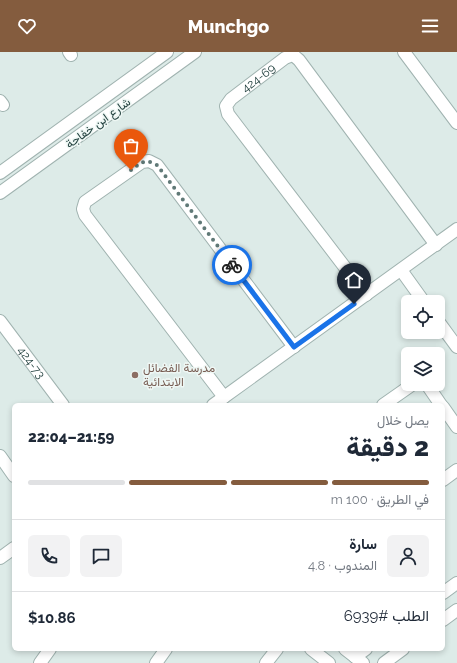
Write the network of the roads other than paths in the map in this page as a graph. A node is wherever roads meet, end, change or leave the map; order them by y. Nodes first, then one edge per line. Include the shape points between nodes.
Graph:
1 (168, 52) edge
2 (195, 52) edge
3 (404, 52) edge
4 (457, 123) edge
5 (0, 173) edge
6 (0, 194) edge
7 (457, 229) edge
8 (436, 245) junction
9 (401, 270) junction
10 (366, 295) junction
11 (419, 295) edge
12 (0, 321) edge
13 (445, 331) edge
14 (294, 347) junction
15 (457, 347) edge
16 (403, 391) edge
17 (432, 391) edge
18 (224, 397) junction
19 (62, 403) edge
20 (216, 403) edge
21 (386, 403) edge
22 (440, 403) edge
23 (445, 410) edge
24 (457, 427) edge
25 (0, 456) edge
26 (457, 470) edge
27 (12, 473) edge
28 (445, 479) edge
29 (12, 549) edge
30 (0, 558) edge
31 (457, 583) edge
32 (445, 592) edge
33 (457, 610) edge
34 (445, 619) edge
35 (49, 651) edge
36 (165, 651) edge
37 (275, 651) edge
38 (314, 651) edge
39 (347, 651) edge
40 (365, 651) edge
41 (400, 651) edge
42 (359, 660) edge
43 (40, 663) edge
44 (156, 663) edge
45 (266, 663) edge
46 (329, 663) edge
47 (384, 663) edge

1 - 5 street, شارع ابن خفاجة
2 - 6 street, شارع ابن خفاجة
3 - 4 street
7 - 8 street
8 - 9 street
8 - 10 street, 424-69 via 299,60 293,55 286,58 231,99 226,106 228,114
9 - 10 street
9 - 11 street
10 - 14 street
12 - 19 street, 424-73
13 - 15 street
14 - 18 street
14 - 18 street via 157,165 149,161 142,162 85,202 83,209 86,216
16 - 21 street
17 - 22 street
18 - 20 street
23 - 24 street
25 - 27 street
26 - 28 street
29 - 30 street
31 - 32 street
33 - 34 street
35 - 43 street
36 - 44 street
37 - 45 street
38 - 46 street
39 - 42 street
40 - 42 street
41 - 47 street

